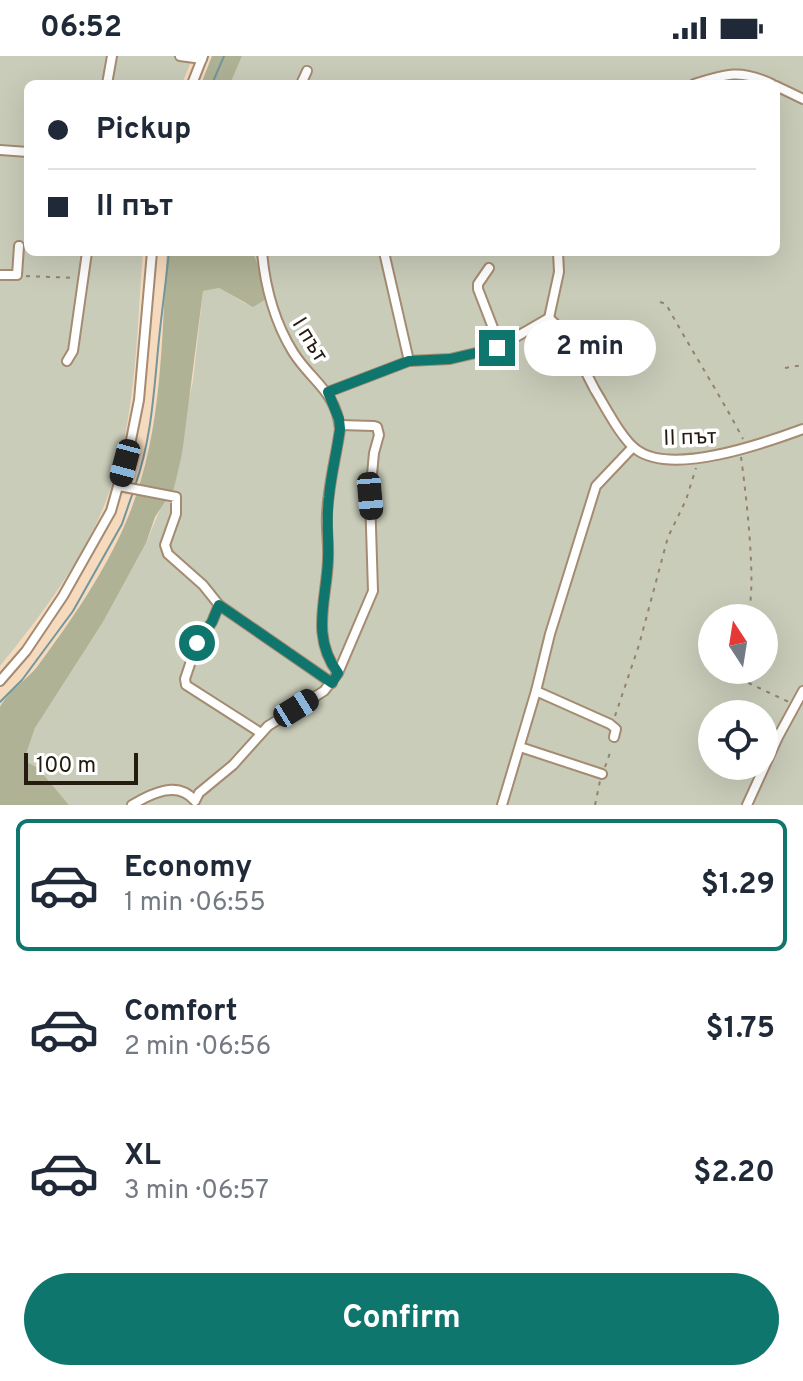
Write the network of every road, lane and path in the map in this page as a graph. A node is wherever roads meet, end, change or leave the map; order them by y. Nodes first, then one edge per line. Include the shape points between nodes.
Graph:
1 (112, 56) edge
2 (180, 56) edge
3 (203, 57) edge
4 (307, 71) dead end
5 (108, 80) edge
6 (194, 80) edge
7 (303, 80) edge
8 (709, 80) edge
9 (763, 80) edge
10 (780, 88) edge
11 (803, 99) edge
12 (0, 150) edge
13 (24, 152) edge
14 (19, 246) dead end
15 (86, 256) edge
16 (152, 256) edge
17 (263, 256) edge
18 (385, 256) edge
19 (558, 256) edge
20 (489, 268) dead end
21 (0, 275) edge
22 (17, 275) junction
23 (83, 279) junction
24 (660, 302) dead end
25 (549, 318) junction
26 (500, 346) junction
27 (67, 361) dead end
28 (409, 361) junction
29 (803, 365) edge
30 (785, 368) dead end
31 (328, 392) junction
32 (340, 425) junction
33 (803, 429) edge
34 (633, 447) junction
35 (744, 449) junction
36 (699, 458) junction
37 (119, 486) junction
38 (750, 604) edge
39 (219, 605) junction
40 (338, 673) junction
41 (0, 681) edge
42 (332, 683) junction
43 (750, 684) edge
44 (536, 691) junction
45 (803, 691) edge
46 (794, 705) junction
47 (610, 724) junction
48 (261, 733) junction
49 (614, 737) dead end
50 (520, 747) junction
51 (602, 774) dead end
52 (195, 803) edge
53 (132, 805) edge
54 (502, 805) edge
55 (747, 805) edge

1 - 5 street
2 - 3 street
3 - 6 street
4 - 7 street
8 - 9 street via 735,73
10 - 11 street
12 - 13 street
14 - 22 street
15 - 23 street
16 - 37 street via 139,400
17 - 31 street, І път via 286,339
18 - 28 street
19 - 25 street
20 - 26 street via 478,289
21 - 22 street
22 - 23 path
23 - 27 street
24 - 35 path via 722,398
25 - 26 street
25 - 34 street, ІІ път via 565,332
26 - 28 street via 450,359
28 - 31 street
29 - 30 path
31 - 32 street, І път
32 - 40 street, І път via 320,610
32 - 40 street via 374,426 379,435 370,496 373,591
33 - 35 street, ІІ път
34 - 36 street, ІІ път via 647,455
34 - 44 street via 596,486
35 - 36 street, ІІ път
35 - 38 path
36 - 47 path via 668,537 639,645
37 - 39 street via 176,497 165,545 168,554
37 - 41 street via 97,540 63,596
39 - 42 street
39 - 48 street via 197,643 186,685
40 - 42 street
42 - 48 street
43 - 46 path
44 - 47 street
44 - 50 street
45 - 46 street
46 - 55 street
47 - 49 street via 616,729
48 - 52 street
50 - 51 street
50 - 54 street
52 - 53 street via 180,790 167,790

